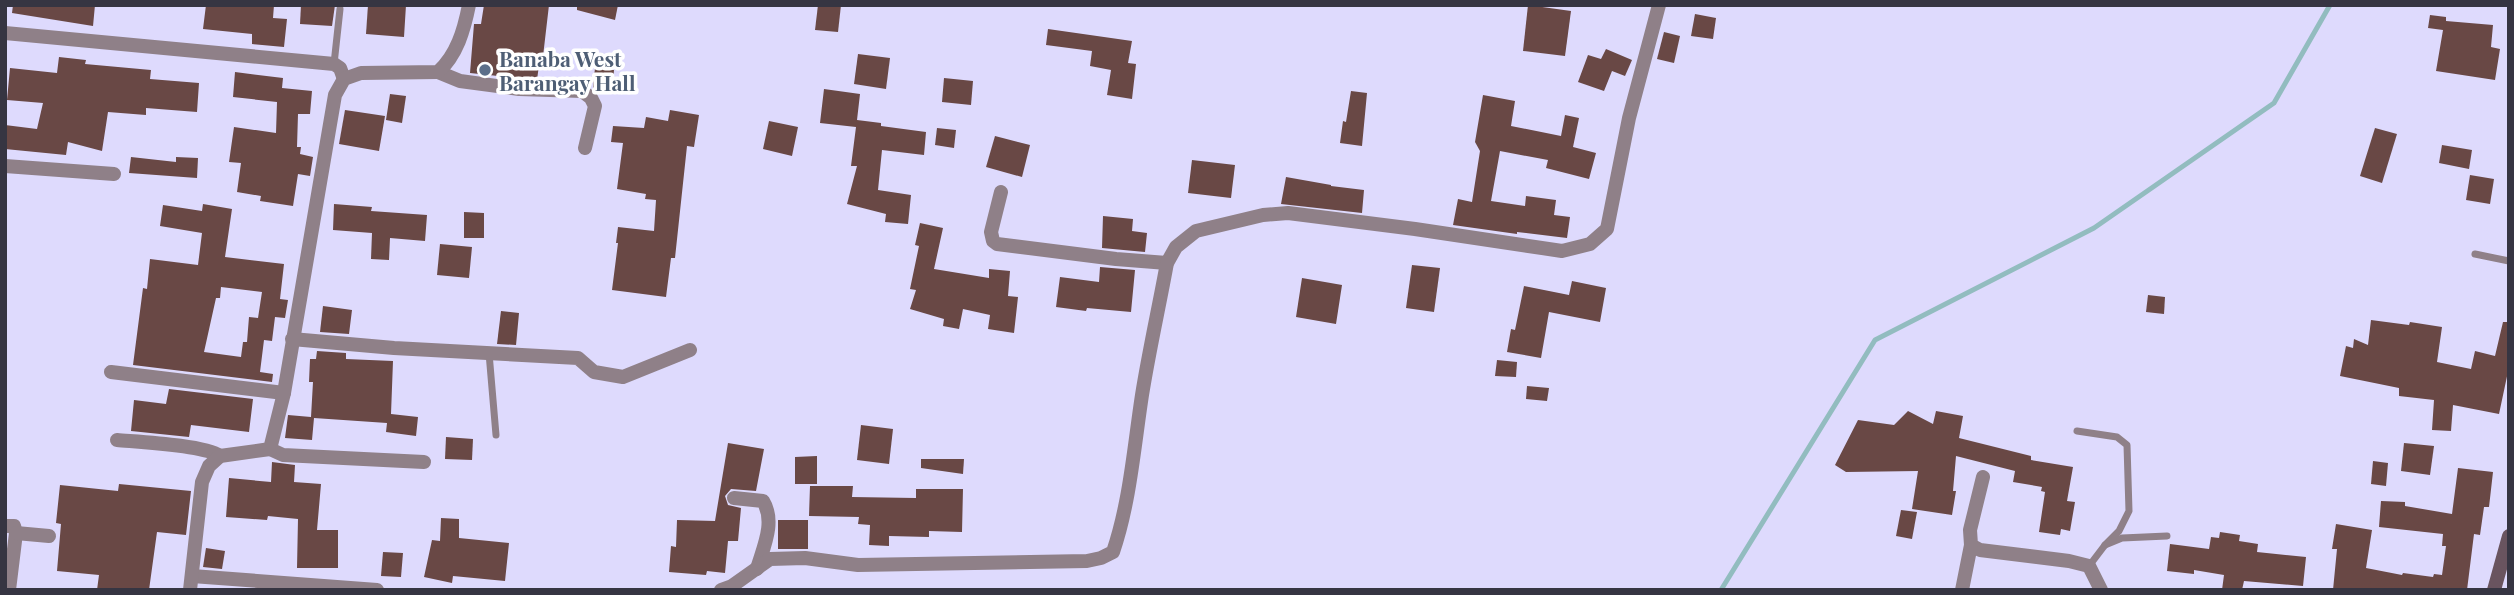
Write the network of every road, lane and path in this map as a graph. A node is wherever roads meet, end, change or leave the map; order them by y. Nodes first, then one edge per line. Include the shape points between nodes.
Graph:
1 (469, 5) edge
2 (1658, 5) edge
3 (340, 9) dead end
4 (5, 33) edge
5 (334, 64) junction
6 (438, 72) junction
7 (344, 79) junction
8 (584, 148) dead end
9 (5, 166) edge
10 (114, 174) dead end
11 (1001, 192) dead end
12 (2475, 254) dead end
13 (2509, 261) edge
14 (1167, 263) junction
15 (292, 339) junction
16 (690, 350) dead end
17 (489, 352) junction
18 (111, 372) dead end
19 (284, 393) junction
20 (2077, 431) dead end
21 (496, 435) dead end
22 (117, 440) dead end
23 (270, 449) junction
24 (220, 456) junction
25 (424, 462) dead end
26 (1983, 477) dead end
27 (734, 498) dead end
28 (11, 529) edge
29 (49, 536) dead end
30 (2167, 536) dead end
31 (2509, 536) edge
32 (1971, 545) junction
33 (2105, 545) junction
34 (2089, 566) junction
35 (757, 569) junction
36 (191, 583) edge
37 (9, 590) edge
38 (377, 590) edge
39 (721, 590) edge
40 (1962, 590) edge
41 (2101, 590) edge
42 (2494, 590) edge

1 - 6 street via 463,32
2 - 14 street via 1607,229 1590,244 1562,251 1288,213 1196,231 1176,247
3 - 5 lane
4 - 5 street
5 - 7 street
6 - 7 street via 361,73
6 - 8 street via 460,81 519,89 582,91 595,106
7 - 15 street via 335,95
9 - 10 street
11 - 14 street via 991,232 997,244
12 - 13 lane
14 - 35 street via 1113,552 1073,562 858,565 770,559
15 - 17 street
15 - 19 street
16 - 17 street via 623,377 594,372 578,358
17 - 21 lane
18 - 19 street
19 - 23 street
20 - 33 lane via 2117,437 2127,445 2129,511
22 - 24 street via 200,449
23 - 24 street
23 - 25 street via 283,455
24 - 36 street via 202,482
26 - 32 street via 1970,530
27 - 35 street via 762,501 767,508 769,529
28 - 29 street
28 - 37 street
30 - 33 lane via 2122,538
31 - 42 street
32 - 34 street
32 - 40 street
33 - 34 lane
34 - 41 street
35 - 39 street
36 - 38 street

